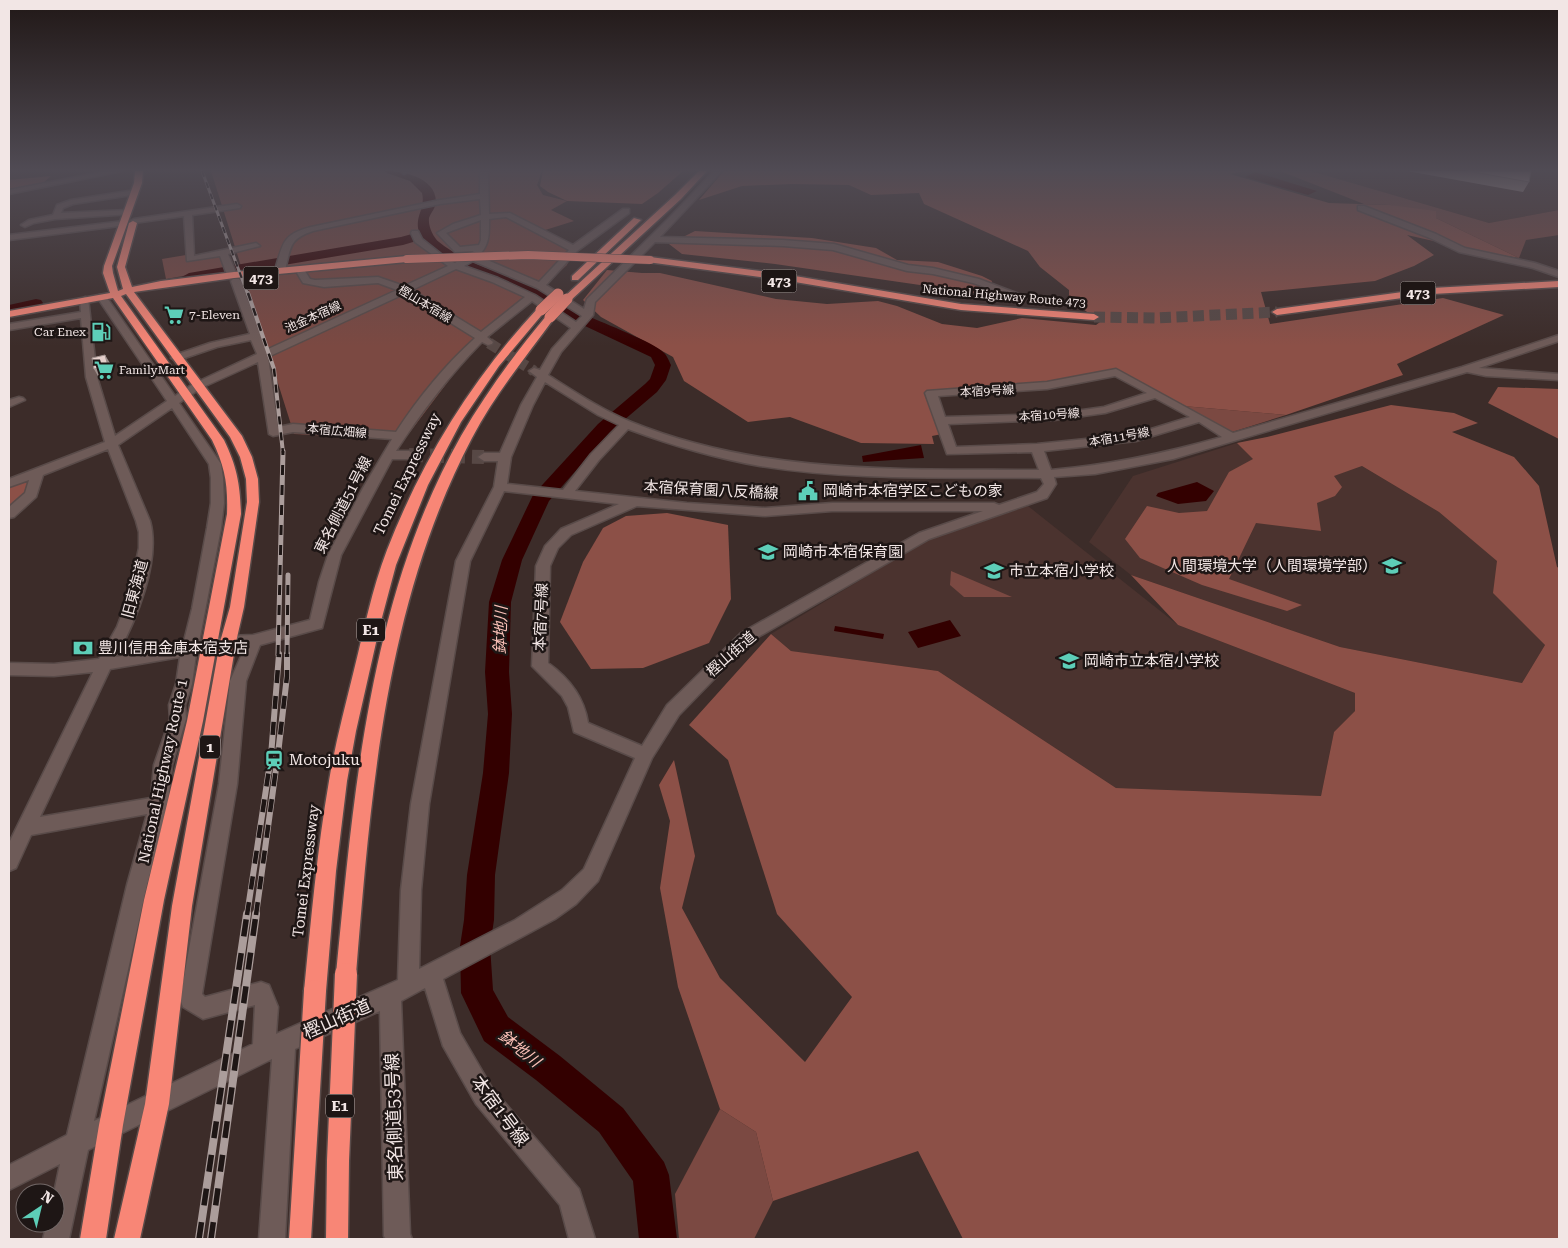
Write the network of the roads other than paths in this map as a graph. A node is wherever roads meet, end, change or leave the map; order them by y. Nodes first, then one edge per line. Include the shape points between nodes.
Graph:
1 (76, 229) edge
2 (122, 229) edge
3 (132, 229) edge
4 (189, 229) edge
5 (310, 229) edge
6 (446, 229) edge
7 (485, 229) edge
8 (534, 229) edge
9 (601, 229) edge
10 (628, 229) edge
11 (639, 229) edge
12 (663, 229) edge
13 (1416, 229) edge
14 (416, 237) dead end
15 (9, 238) edge
16 (652, 239) junction
17 (256, 246) dead end
18 (482, 247) junction
19 (574, 249) junction
20 (223, 253) junction
21 (469, 259) junction
22 (407, 261) junction
23 (282, 264) junction
24 (455, 266) junction
25 (302, 273) junction
26 (232, 274) junction
27 (1559, 274) edge
28 (1559, 284) edge
29 (540, 286) junction
30 (404, 290) junction
31 (565, 291) junction
32 (119, 294) junction
33 (1014, 294) dead end
34 (532, 297) junction
35 (85, 300) junction
36 (1277, 312) tunnel mouth
37 (9, 314) edge
38 (86, 314) junction
39 (546, 314) junction
40 (588, 315) junction
41 (1094, 317) tunnel mouth
42 (9, 327) edge
43 (578, 328) junction
44 (254, 336) junction
45 (1559, 338) edge
46 (485, 340) junction
47 (262, 355) junction
48 (176, 358) junction
49 (1466, 369) junction
50 (537, 374) junction
51 (1559, 377) edge
52 (184, 394) junction
53 (1156, 394) junction
54 (1200, 418) junction
55 (940, 421) junction
56 (624, 424) junction
57 (401, 436) junction
58 (1231, 438) junction
59 (111, 444) junction
60 (1037, 448) junction
61 (389, 455) junction
62 (409, 455) tunnel mouth
63 (484, 457) tunnel mouth
64 (505, 457) junction
65 (219, 458) junction
66 (37, 472) junction
67 (1047, 474) junction
68 (9, 483) edge
69 (500, 487) junction
70 (566, 494) junction
71 (634, 502) junction
72 (1006, 507) junction
73 (9, 514) edge
74 (208, 564) junction
75 (221, 575) junction
76 (253, 641) junction
77 (228, 642) junction
78 (209, 647) junction
79 (188, 650) junction
80 (104, 664) junction
81 (9, 669) edge
82 (645, 755) junction
83 (158, 804) junction
84 (26, 828) junction
85 (9, 862) edge
86 (438, 970) junction
87 (399, 990) junction
88 (274, 1047) junction
89 (157, 1104) junction
90 (111, 1125) junction
91 (77, 1142) junction
92 (9, 1178) edge
93 (56, 1239) edge
94 (93, 1239) edge
95 (127, 1239) edge
96 (272, 1239) edge
97 (300, 1239) edge
98 (337, 1239) edge
99 (399, 1239) edge
100 (582, 1239) edge

1 - 15 street
2 - 32 highway, National Highway Route 1 / 1 via 108,266 108,273
3 - 32 highway, National Highway Route 1 / 1 via 121,267
4 - 20 street via 190,259
5 - 23 street via 288,241
6 - 18 street via 441,233 458,250
7 - 18 street
8 - 19 street
9 - 19 street
10 - 31 highway, Tomei Expressway / E1
11 - 31 highway, Tomei Expressway / E1
12 - 16 street, 東名側道53号線
13 - 27 street via 1462,250
14 - 24 street
16 - 33 street via 783,242 834,247 907,268 976,281
16 - 40 street, 東名側道53号線 via 590,302
17 - 20 street
18 - 21 street
19 - 29 street
20 - 26 street
21 - 24 street, 池金本宿線
21 - 29 street
22 - 23 highway, National Highway Route 473 / 473
22 - 25 highway, National Highway Route 473 / 473
22 - 41 highway, National Highway Route 473 / 473, bridge via 575,259 649,262 911,300
23 - 26 highway, National Highway Route 473 / 473
24 - 30 street, 池金本宿線
24 - 34 street
25 - 26 highway, National Highway Route 473 / 473
25 - 30 street, 樫山本宿線 via 306,281 313,283 377,280 387,281
26 - 32 highway, National Highway Route 473 / 473
26 - 44 street
28 - 36 highway, 473 via 1470,287
29 - 40 street
30 - 46 street, 樫山本宿線
30 - 47 street, 池金本宿線
31 - 39 highway, Tomei Expressway / E1, bridge
32 - 35 highway, National Highway Route 473 / 473
32 - 48 highway, National Highway Route 1 / 1
32 - 52 highway, National Highway Route 1 / 1 via 123,318 146,351
34 - 43 street
34 - 46 street, 東名側道51号線 via 495,324
35 - 37 highway, National Highway Route 473 / 473
35 - 38 street, 旧東海道
38 - 42 street
38 - 59 street, 旧東海道 via 94,387
39 - 97 highway, Tomei Expressway / E1, bridge via 507,347 466,405 441,448 393,550 376,607 343,752 323,895
39 - 98 highway, Tomei Expressway / E1, bridge via 457,454 414,559 386,662 370,754 346,974
40 - 43 street, 東名側道53号線
43 - 50 street, 東名側道53号線
44 - 47 street
44 - 48 street
45 - 49 street
46 - 57 street, 東名側道51号線 via 445,372
47 - 52 street, 池金本宿線
47 - 57 street, 本宿広畑線 via 273,432 293,428
48 - 52 highway, National Highway Route 1 / 1
49 - 51 street
49 - 58 street
50 - 56 street
50 - 64 street, 東名側道53号線
52 - 59 street, 池金本宿線
52 - 65 highway, National Highway Route 1 / 1 via 218,440
52 - 77 highway, National Highway Route 1 / 1 via 236,436 252,479 253,502 246,551
53 - 54 street, 本宿9号線
53 - 55 street, 本宿10号線 via 1106,410 1054,417
53 - 55 street, 本宿9号線 via 1116,372 1038,388 931,394
54 - 58 street
54 - 60 street, 本宿11号線 via 1136,437
55 - 60 street, 本宿9号線 via 951,451
56 - 67 street via 680,444 760,462 856,472
56 - 70 street
57 - 61 street, 東名側道51号線
58 - 67 street via 1137,464
59 - 66 street, 池金本宿線
59 - 80 street, 旧東海道 via 143,521 146,548 135,598
60 - 67 street
61 - 62 street
61 - 76 street, 東名側道51号線 via 372,480 330,566 316,624
63 - 64 street
64 - 69 street, 東名側道53号線
65 - 74 street via 218,506
65 - 75 highway, National Highway Route 1 / 1 via 229,463 234,494 234,514
66 - 68 street, 池金本宿線
66 - 73 street via 31,494
67 - 72 street, 樫山街道 via 1050,484 1042,495
69 - 70 street, 本宿保育園八反橋線
69 - 87 street, 東名側道53号線 via 463,561 420,804
70 - 71 street, 本宿保育園八反橋線
71 - 72 street, 本宿保育園八反橋線 via 765,512 832,507
71 - 82 street, 本宿7号線 via 566,532 552,546 543,566 540,666 559,679 578,709 580,727
72 - 82 street, 樫山街道 via 924,536 746,637 673,710
74 - 75 street
74 - 79 street
75 - 78 highway, National Highway Route 1 / 1
76 - 77 street
76 - 88 street via 238,681 228,784 191,999 203,1008 261,993 267,1007
77 - 78 street
77 - 89 highway, National Highway Route 1 / 1 via 182,906
78 - 79 street
78 - 90 highway, National Highway Route 1 / 1 via 154,900
79 - 80 street
79 - 83 street via 184,684 177,705 178,719 163,765
80 - 81 street via 34,671
80 - 84 street, 旧東海道
82 - 86 street, 樫山街道 via 591,875 569,898 502,938
83 - 84 street
83 - 91 street
84 - 85 street, 旧東海道
86 - 87 street, 樫山街道
86 - 100 street, 本宿1号線 via 451,1038 484,1096 570,1198
87 - 88 street, 樫山街道
87 - 99 street, 東名側道53号線
88 - 89 street, 樫山街道
88 - 96 street
89 - 90 street, 樫山街道
89 - 95 highway, National Highway Route 1 / 1
90 - 91 street
90 - 94 highway, National Highway Route 1 / 1
91 - 92 street
91 - 93 street

